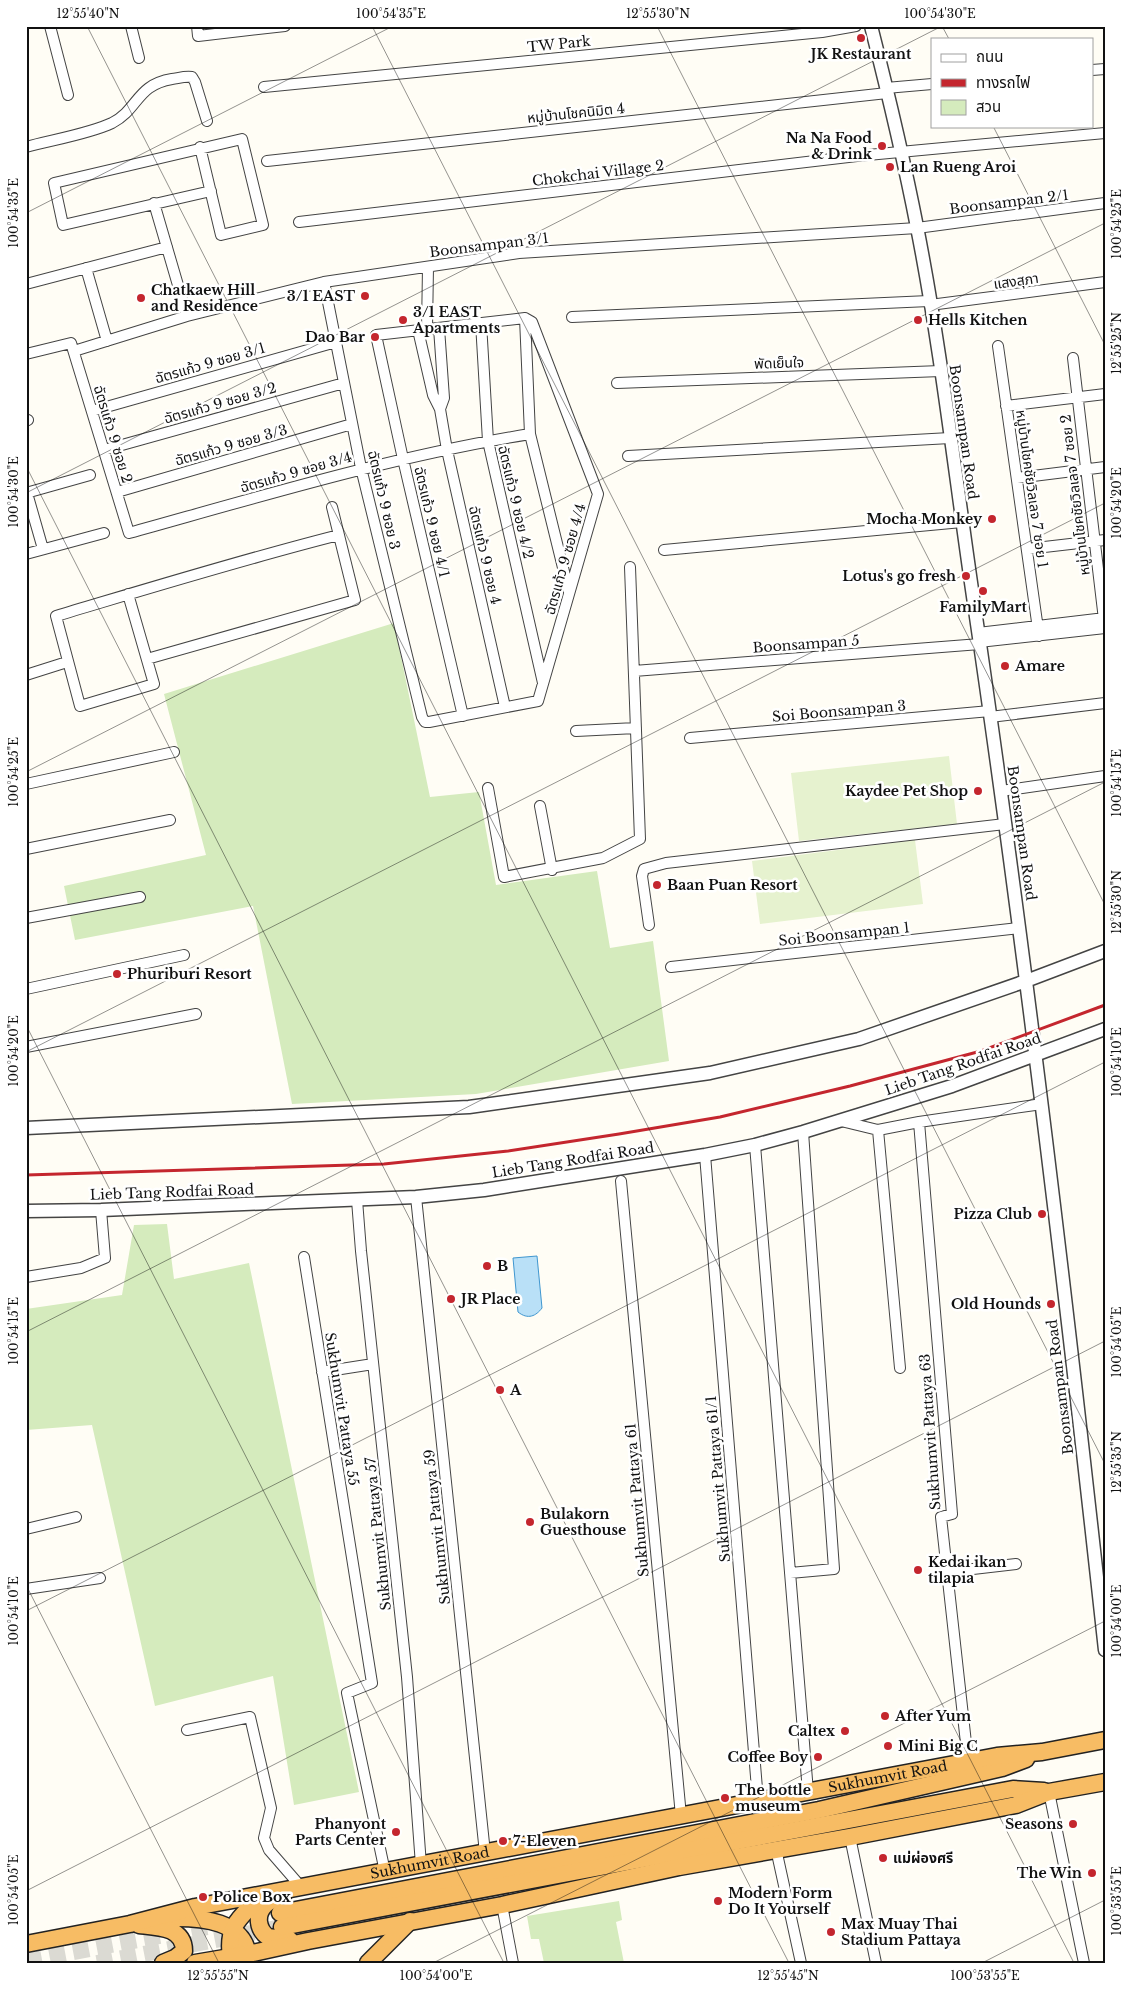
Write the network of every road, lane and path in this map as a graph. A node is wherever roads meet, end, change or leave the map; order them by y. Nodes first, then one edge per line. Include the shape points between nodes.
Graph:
1 (50, 26) edge
2 (131, 26) edge
3 (285, 26) edge
4 (856, 26) edge
5 (871, 26) edge
6 (264, 28) edge
7 (198, 31) edge
8 (139, 58) dead end
9 (931, 84) edge
10 (264, 87) dead end
11 (887, 90) junction
12 (68, 95) dead end
13 (207, 121) dead end
14 (1105, 133) edge
15 (26, 147) edge
16 (200, 147) junction
17 (901, 152) junction
18 (268, 161) dead end
19 (211, 191) junction
20 (154, 203) junction
21 (1105, 204) edge
22 (299, 222) dead end
23 (917, 228) junction
24 (166, 247) junction
25 (428, 267) junction
26 (86, 268) junction
27 (324, 282) junction
28 (1105, 282) edge
29 (26, 284) edge
30 (930, 303) junction
31 (187, 316) junction
32 (572, 317) dead end
33 (525, 318) junction
34 (481, 323) junction
35 (439, 328) junction
36 (422, 330) junction
37 (107, 341) junction
38 (336, 342) junction
39 (998, 346) dead end
40 (72, 347) junction
41 (26, 354) edge
42 (1073, 358) dead end
43 (941, 371) junction
44 (344, 383) junction
45 (617, 383) dead end
46 (1105, 394) edge
47 (1078, 396) junction
48 (1006, 406) junction
49 (440, 409) junction
50 (92, 411) junction
51 (352, 424) junction
52 (530, 434) junction
53 (950, 438) junction
54 (488, 441) junction
55 (104, 450) junction
56 (447, 450) junction
57 (628, 456) dead end
58 (403, 459) junction
59 (1105, 467) edge
60 (361, 468) junction
61 (1086, 469) junction
62 (90, 475) dead end
63 (1017, 478) junction
64 (117, 492) junction
65 (26, 493) edge
66 (332, 507) dead end
67 (962, 522) junction
68 (104, 533) dead end
69 (129, 533) joint
70 (339, 535) junction
71 (1100, 541) edge
72 (43, 550) junction
73 (664, 550) dead end
74 (1027, 550) junction
75 (26, 554) edge
76 (630, 567) dead end
77 (569, 593) junction
78 (128, 594) junction
79 (1104, 622) edge
80 (1039, 630) junction
81 (979, 640) junction
82 (147, 660) junction
83 (67, 662) junction
84 (634, 671) junction
85 (26, 675) edge
86 (544, 685) junction
87 (1105, 703) edge
88 (505, 707) junction
89 (990, 714) junction
90 (463, 716) junction
91 (636, 728) junction
92 (576, 731) dead end
93 (690, 738) dead end
94 (174, 752) dead end
95 (1105, 776) edge
96 (26, 784) edge
97 (488, 788) dead end
98 (1001, 791) junction
99 (540, 806) dead end
100 (170, 820) dead end
101 (1005, 824) junction
102 (26, 849) edge
103 (552, 870) junction
104 (140, 897) dead end
105 (26, 918) edge
106 (649, 925) dead end
107 (1019, 928) junction
108 (1105, 951) edge
109 (184, 955) dead end
110 (671, 967) dead end
111 (1026, 981) junction
112 (26, 989) edge
113 (196, 1014) dead end
114 (1105, 1029) edge
115 (26, 1047) edge
116 (1036, 1056) junction
117 (1042, 1104) junction
118 (841, 1121) junction
119 (919, 1122) junction
120 (26, 1128) edge
121 (878, 1130) junction
122 (803, 1132) junction
123 (755, 1145) junction
124 (705, 1155) junction
125 (621, 1181) dead end
126 (416, 1197) junction
127 (357, 1200) junction
128 (101, 1210) junction
129 (26, 1211) edge
130 (304, 1257) dead end
131 (26, 1277) edge
132 (373, 1364) junction
133 (900, 1368) dead end
134 (322, 1372) junction
135 (76, 1517) dead end
136 (26, 1529) edge
137 (1016, 1564) dead end
138 (947, 1572) junction
139 (790, 1573) junction
140 (100, 1578) dead end
141 (26, 1589) edge
142 (1105, 1650) edge
143 (187, 1730) dead end
144 (1105, 1740) edge
145 (1042, 1752) junction
146 (968, 1762) junction
147 (1105, 1782) edge
148 (808, 1792) junction
149 (1049, 1792) junction
150 (758, 1801) junction
151 (681, 1816) junction
152 (850, 1837) junction
153 (776, 1849) junction
154 (485, 1853) junction
155 (421, 1865) junction
156 (385, 1872) junction
157 (299, 1888) junction
158 (261, 1896) junction
159 (502, 1905) junction
160 (151, 1918) junction
161 (410, 1921) junction
162 (130, 1924) junction
163 (232, 1930) junction
164 (308, 1941) junction
165 (26, 1944) edge
166 (248, 1954) junction
167 (230, 1957) junction
168 (163, 1963) edge
169 (195, 1963) edge
170 (368, 1963) edge
171 (513, 1963) edge
172 (801, 1963) edge
173 (876, 1963) edge
174 (1084, 1963) edge

1 - 12 street
2 - 8 street
3 - 6 street
4 - 10 street, TW Park
5 - 11 street, Boonsampan Road
6 - 7 street
9 - 11 street, หมู่บ้านโชคนิมิต 4
11 - 17 street, Boonsampan Road
11 - 18 street, หมู่บ้านโชคนิมิต 4
13 - 15 street via 192,77 186,76 150,86 112,123
14 - 17 street, Chokchai Village 2
16 - 19 street
16 - 19 street via 242,139 263,225 221,235
16 - 20 street via 54,183 63,225
17 - 22 street, Chokchai Village 2
17 - 23 street, Boonsampan Road
19 - 20 street
20 - 24 street
21 - 23 street, Boonsampan 2/1
23 - 25 street, Boonsampan 3/1 via 519,253
23 - 30 street, Boonsampan Road
24 - 26 street
24 - 31 street
25 - 27 street, Boonsampan 3/1
25 - 36 street, ฉัตรแก้ว 9 ซอย 4
26 - 29 street
26 - 37 street
27 - 31 street, Boonsampan 3/1
27 - 38 street, ฉัตรแก้ว 9 ซอย 3
28 - 30 street, แสงสุภา
30 - 32 street, แสงสุภา
30 - 43 street, Boonsampan Road
31 - 37 street, Boonsampan 3/1
33 - 34 street
33 - 52 street
33 - 77 street, ฉัตรแก้ว 9 ซอย 4/4 via 532,322 598,494
34 - 35 street
34 - 54 street, ฉัตรแก้ว 9 ซอย 4/2
35 - 36 street
35 - 49 street, ฉัตรแก้ว 9 ซอย 4 via 444,398
36 - 49 street, ฉัตรแก้ว 9 ซอย 4 via 433,395
36 - 58 street, ฉัตรแก้ว 9 ซอย 4/1 via 376,335
37 - 40 street, Boonsampan 3/1
38 - 44 street, ฉัตรแก้ว 9 ซอย 3
38 - 50 street, ฉัตรแก้ว 9 ซอย 3/1
39 - 48 street, หมู่บ้านโชคชัยวิลเลจ 7 ซอย 1
40 - 41 street, Boonsampan 3/1
40 - 50 street, ฉัตรแก้ว 9 ซอย 2
42 - 47 street, หมู่บ้านโชคชัยวิลเลจ 7 ซอย 2
43 - 45 street, พัดเย็นใจ
43 - 53 street, Boonsampan Road
44 - 51 street, ฉัตรแก้ว 9 ซอย 3
44 - 55 street, ฉัตรแก้ว 9 ซอย 3/2
46 - 47 street
47 - 48 street
47 - 61 street, หมู่บ้านโชคชัยวิลเลจ 7 ซอย 2
48 - 63 street, หมู่บ้านโชคชัยวิลเลจ 7 ซอย 1
49 - 56 street, ฉัตรแก้ว 9 ซอย 4
50 - 55 street, ฉัตรแก้ว 9 ซอย 2
51 - 60 street, ฉัตรแก้ว 9 ซอย 3
51 - 64 street, ฉัตรแก้ว 9 ซอย 3/3
52 - 54 street, ฉัตรแก้ว 9 ซอย 3/4
52 - 77 street
53 - 57 street
53 - 67 street, Boonsampan Road
54 - 56 street, ฉัตรแก้ว 9 ซอย 3/4
54 - 86 street, ฉัตรแก้ว 9 ซอย 4/2
55 - 64 street, ฉัตรแก้ว 9 ซอย 2
56 - 58 street, ฉัตรแก้ว 9 ซอย 3/4
56 - 88 street, ฉัตรแก้ว 9 ซอย 4
58 - 60 street, ฉัตรแก้ว 9 ซอย 3/4
58 - 90 street, ฉัตรแก้ว 9 ซอย 4/1
59 - 61 street
60 - 69 street, ฉัตรแก้ว 9 ซอย 3/4
60 - 90 street, ฉัตรแก้ว 9 ซอย 3 via 422,717 425,722
61 - 63 street
61 - 71 street, หมู่บ้านโชคชัยวิลเลจ 7 ซอย 2
62 - 65 street
63 - 74 street, หมู่บ้านโชคชัยวิลเลจ 7 ซอย 1
64 - 69 street, ฉัตรแก้ว 9 ซอย 2
65 - 72 street
66 - 70 street
67 - 73 street
67 - 81 street, Boonsampan Road
68 - 72 street
70 - 78 street
70 - 82 street via 356,600
71 - 74 street
71 - 79 street, หมู่บ้านโชคชัยวิลเลจ 7 ซอย 2
72 - 75 street
74 - 80 street, หมู่บ้านโชคชัยวิลเลจ 7 ซอย 1
76 - 84 street
77 - 86 street, ฉัตรแก้ว 9 ซอย 4/4
78 - 82 street
78 - 83 street via 56,616
79 - 80 street, Boonsampan 5
80 - 81 street, Boonsampan 5
81 - 84 street, Boonsampan 5
81 - 89 street, Boonsampan Road
82 - 83 street via 154,684 80,706
83 - 85 street
84 - 91 street
86 - 88 street, ฉัตรแก้ว 9 ซอย 4/4 via 538,700
87 - 89 street, Soi Boonsampan 3
88 - 90 street
89 - 93 street, Soi Boonsampan 3
89 - 98 street, Boonsampan Road
91 - 92 street
91 - 103 street via 640,839 603,858
94 - 96 street
95 - 98 street
97 - 103 street via 504,877
98 - 101 street, Boonsampan Road
99 - 103 street
100 - 102 street
101 - 106 street via 644,869 642,876
101 - 107 street, Boonsampan Road
104 - 105 street
107 - 110 street, Soi Boonsampan 1
107 - 111 street, Boonsampan Road
108 - 111 street
109 - 112 street
111 - 116 street, Boonsampan Road
111 - 120 street via 859,1039 710,1073 469,1107
113 - 115 street
114 - 116 street, Lieb Tang Rodfai Road
116 - 117 street, Boonsampan Road
116 - 118 street, Lieb Tang Rodfai Road
117 - 119 street
117 - 142 street, Boonsampan Road
118 - 121 street
118 - 122 street, Lieb Tang Rodfai Road
119 - 121 street
119 - 138 street, Sukhumvit Pattaya 63 via 952,1514 941,1517
121 - 133 street
122 - 123 street, Lieb Tang Rodfai Road
122 - 139 street via 834,1569
123 - 124 street, Lieb Tang Rodfai Road
123 - 139 street
124 - 126 street, Lieb Tang Rodfai Road via 484,1190
124 - 150 street, Sukhumvit Pattaya 61/1
125 - 151 street, Sukhumvit Pattaya 61
126 - 127 street, Lieb Tang Rodfai Road
126 - 154 street, Sukhumvit Pattaya 59
127 - 128 street, Lieb Tang Rodfai Road
127 - 132 street, Sukhumvit Pattaya 57
128 - 129 street, Lieb Tang Rodfai Road
128 - 131 street via 105,1258 81,1268
130 - 134 street, Sukhumvit Pattaya 55
132 - 134 street
132 - 155 street, Sukhumvit Pattaya 57 via 407,1677
134 - 156 street, Sukhumvit Pattaya 55 via 372,1683 347,1693
135 - 136 street
137 - 138 street
138 - 146 street, Sukhumvit Pattaya 63
139 - 148 street
140 - 141 street
143 - 157 street via 250,1716 271,1808 264,1838 269,1850
144 - 145 highway, Sukhumvit Road
145 - 146 highway, Sukhumvit Road
145 - 149 highway, Sukhumvit Road via 1002,1768 819,1810 281,1920 1013,1789
146 - 148 highway, Sukhumvit Road
147 - 149 highway, Sukhumvit Road
148 - 150 highway, Sukhumvit Road
149 - 152 highway, Sukhumvit Road via 1016,1805
149 - 174 street
150 - 151 highway, Sukhumvit Road
151 - 154 highway, Sukhumvit Road
152 - 153 highway, Sukhumvit Road
152 - 173 street
153 - 159 highway, Sukhumvit Road
153 - 172 street
154 - 155 highway, Sukhumvit Road
155 - 156 highway, Sukhumvit Road
156 - 157 highway, Sukhumvit Road
157 - 158 highway, Sukhumvit Road
157 - 164 highway via 266,1904 261,1910 260,1928 271,1938
158 - 160 highway, Sukhumvit Road
158 - 163 highway
159 - 161 highway, Sukhumvit Road
159 - 171 street
160 - 162 highway, Sukhumvit Road
160 - 163 highway via 201,1918
161 - 164 highway, Sukhumvit Road
161 - 170 highway
162 - 165 highway, Sukhumvit Road
162 - 168 highway via 164,1927 182,1940 184,1951
163 - 166 highway via 243,1941
163 - 167 highway
164 - 166 highway, Sukhumvit Road
166 - 167 highway, Sukhumvit Road
167 - 169 highway, Sukhumvit Road

